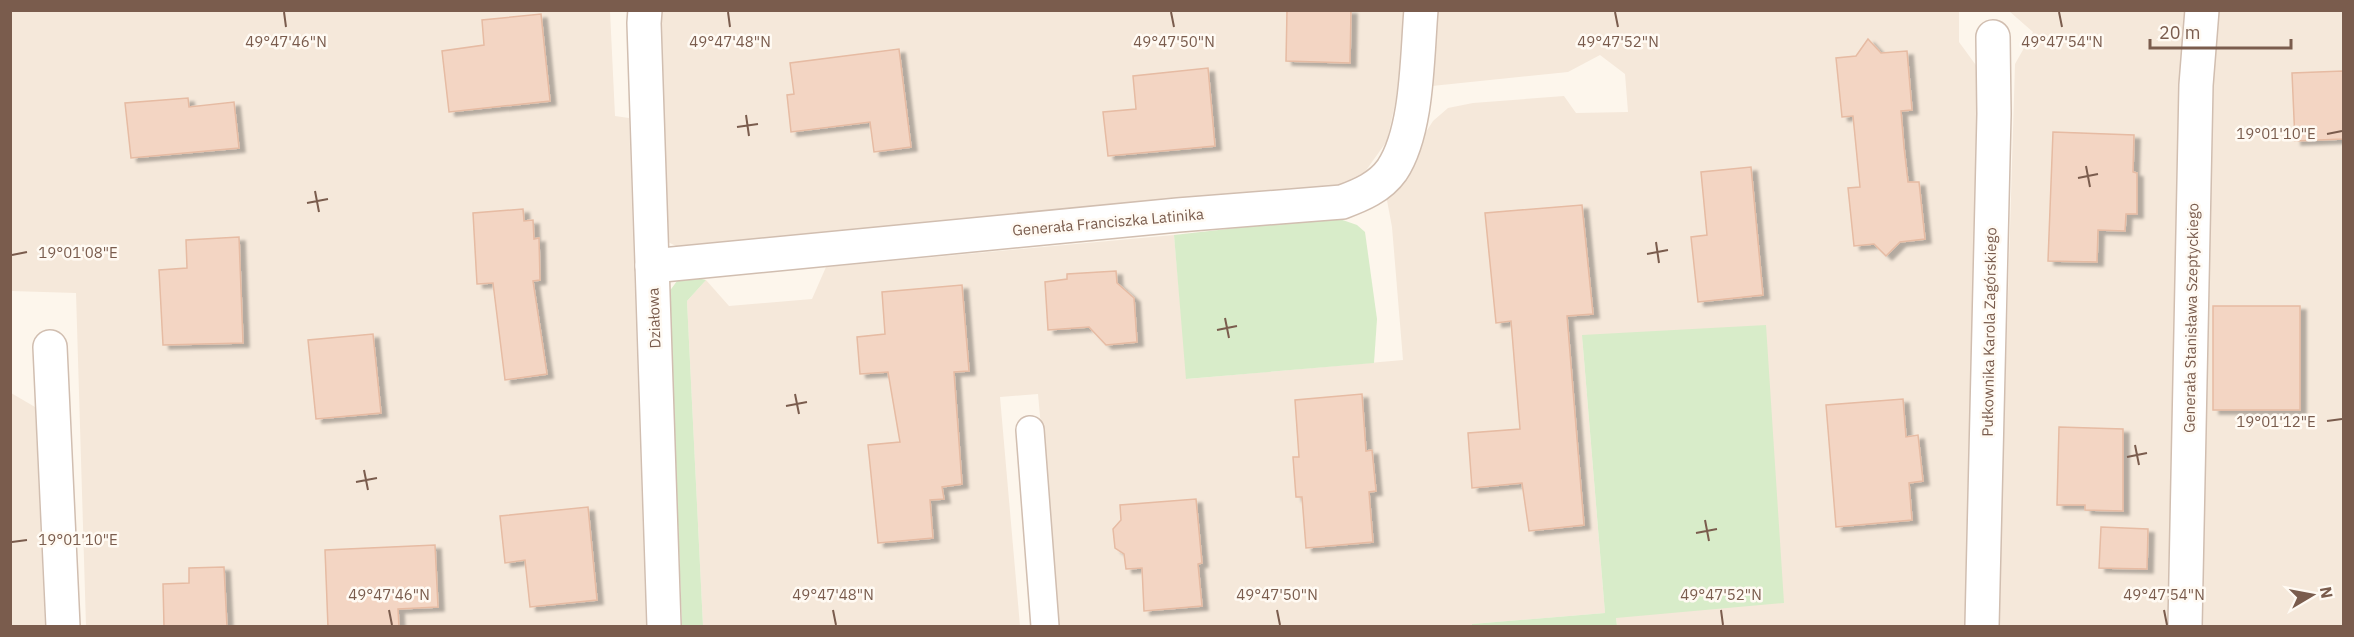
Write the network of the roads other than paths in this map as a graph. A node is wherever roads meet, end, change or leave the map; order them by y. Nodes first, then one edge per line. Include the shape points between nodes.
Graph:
1 (645, 10) edge
2 (1421, 10) edge
3 (2202, 10) edge
4 (1993, 37) dead end
5 (652, 266) junction
6 (50, 347) dead end
7 (1030, 430) dead end
8 (63, 627) edge
9 (664, 627) edge
10 (1045, 627) edge
11 (1982, 627) edge
12 (2185, 627) edge

1 - 5 street, Działowa
2 - 5 street, Generała Franciszka Latinika via 1414,99 1401,154 1380,183 1342,202
3 - 12 street, Generała Stanisława Szeptyckiego via 2196,85
4 - 11 street, Pułkownika Karola Zagórskiego
5 - 9 street, Działowa
6 - 8 street
7 - 10 lane

